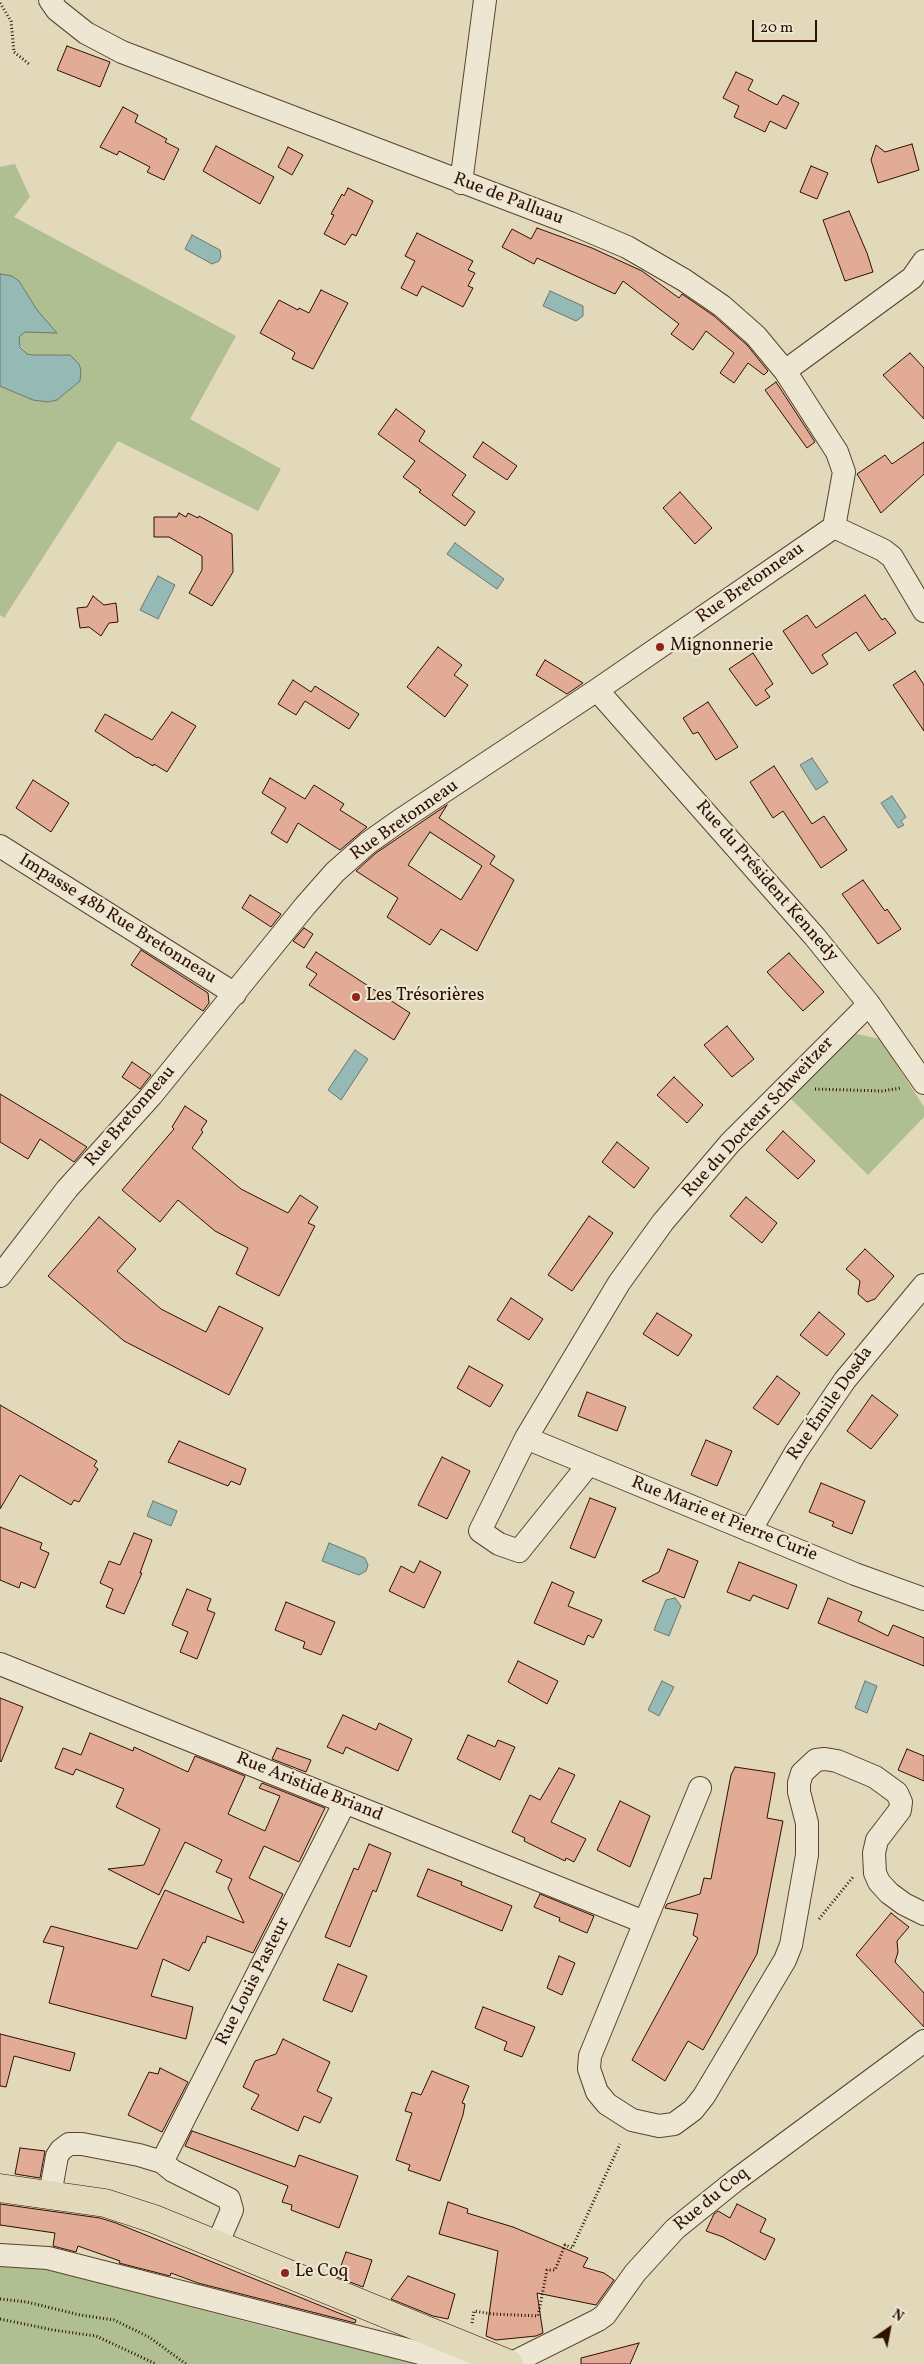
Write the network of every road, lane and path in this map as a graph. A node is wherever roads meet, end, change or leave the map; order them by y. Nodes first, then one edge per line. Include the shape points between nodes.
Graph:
1 (50, 0) edge
2 (485, 0) edge
3 (0, 3) edge
4 (29, 64) dead end
5 (461, 183) junction
6 (924, 261) edge
7 (785, 371) junction
8 (834, 527) junction
9 (924, 611) edge
10 (597, 690) junction
11 (0, 846) edge
12 (235, 994) junction
13 (869, 1004) junction
14 (797, 1074) junction
15 (922, 1080) edge
16 (7, 1254) edge
17 (0, 1276) edge
18 (924, 1285) edge
19 (526, 1438) junction
20 (589, 1464) junction
21 (750, 1530) junction
22 (924, 1599) edge
23 (0, 1664) edge
24 (700, 1788) dead end
25 (345, 1802) junction
26 (924, 1914) edge
27 (644, 1922) junction
28 (924, 2041) edge
29 (620, 2144) dead end
30 (162, 2162) junction
31 (0, 2188) edge
32 (50, 2195) junction
33 (217, 2245) junction
34 (0, 2255) edge
35 (0, 2299) edge
36 (0, 2319) edge
37 (472, 2322) dead end
38 (156, 2364) edge
39 (186, 2364) edge
40 (471, 2364) edge
41 (510, 2364) edge

1 - 5 street, Rue de Palluau via 86,33 122,52
2 - 5 street
3 - 4 path via 11,21 14,52
5 - 7 street, Rue de Palluau via 627,247 684,280 739,320
6 - 7 street via 912,278
7 - 8 street, Rue de Palluau via 837,452 844,472
8 - 9 street via 892,557
8 - 10 street, Rue Bretonneau
10 - 12 street, Rue Bretonneau via 368,843 317,892
10 - 13 street, Rue du Président Kennedy via 815,937
11 - 12 street, Impasse 48b Rue Bretonneau
12 - 16 street, Rue Bretonneau via 151,1096
13 - 14 street, Rue du Docteur Schweitzer
13 - 15 street, Rue du Président Kennedy
14 - 15 path via 815,1088 882,1091
14 - 19 street, Rue du Docteur Schweitzer via 730,1143 664,1222 619,1283
16 - 17 street, Rue Bretonneau
18 - 21 street, Rue Émile Dosda via 845,1380 796,1452
19 - 20 street, Rue Marie et Pierre Curie
19 - 20 street, Rue du Docteur Schweitzer via 480,1531 499,1544 519,1550
20 - 21 street, Rue Marie et Pierre Curie
21 - 22 street, Rue Marie et Pierre Curie
23 - 25 street, Rue Aristide Briand
24 - 27 street
25 - 27 street, Rue Aristide Briand
25 - 30 street, Rue Louis Pasteur
26 - 27 street via 889,1892 875,1873 874,1853 878,1840 900,1810 897,1794 875,1777 838,1761 816,1760 807,1766 802,1773 799,1792 807,1823 807,1855 791,1944 785,1960 704,2096 682,2119 659,2126 632,2120 607,2104 597,2092 589,2069 590,2056
28 - 41 street, Rue du Coq via 704,2204 652,2254 598,2320
29 - 37 path via 572,2248 565,2245 555,2270 547,2270 538,2316 474,2311
30 - 32 street via 140,2155 69,2144 57,2156
30 - 33 street via 173,2171 229,2199 232,2210
31 - 32 main road
32 - 33 main road via 105,2203
33 - 41 main road
34 - 40 street via 48,2258
35 - 39 path via 114,2320 149,2337
36 - 38 path via 96,2336

